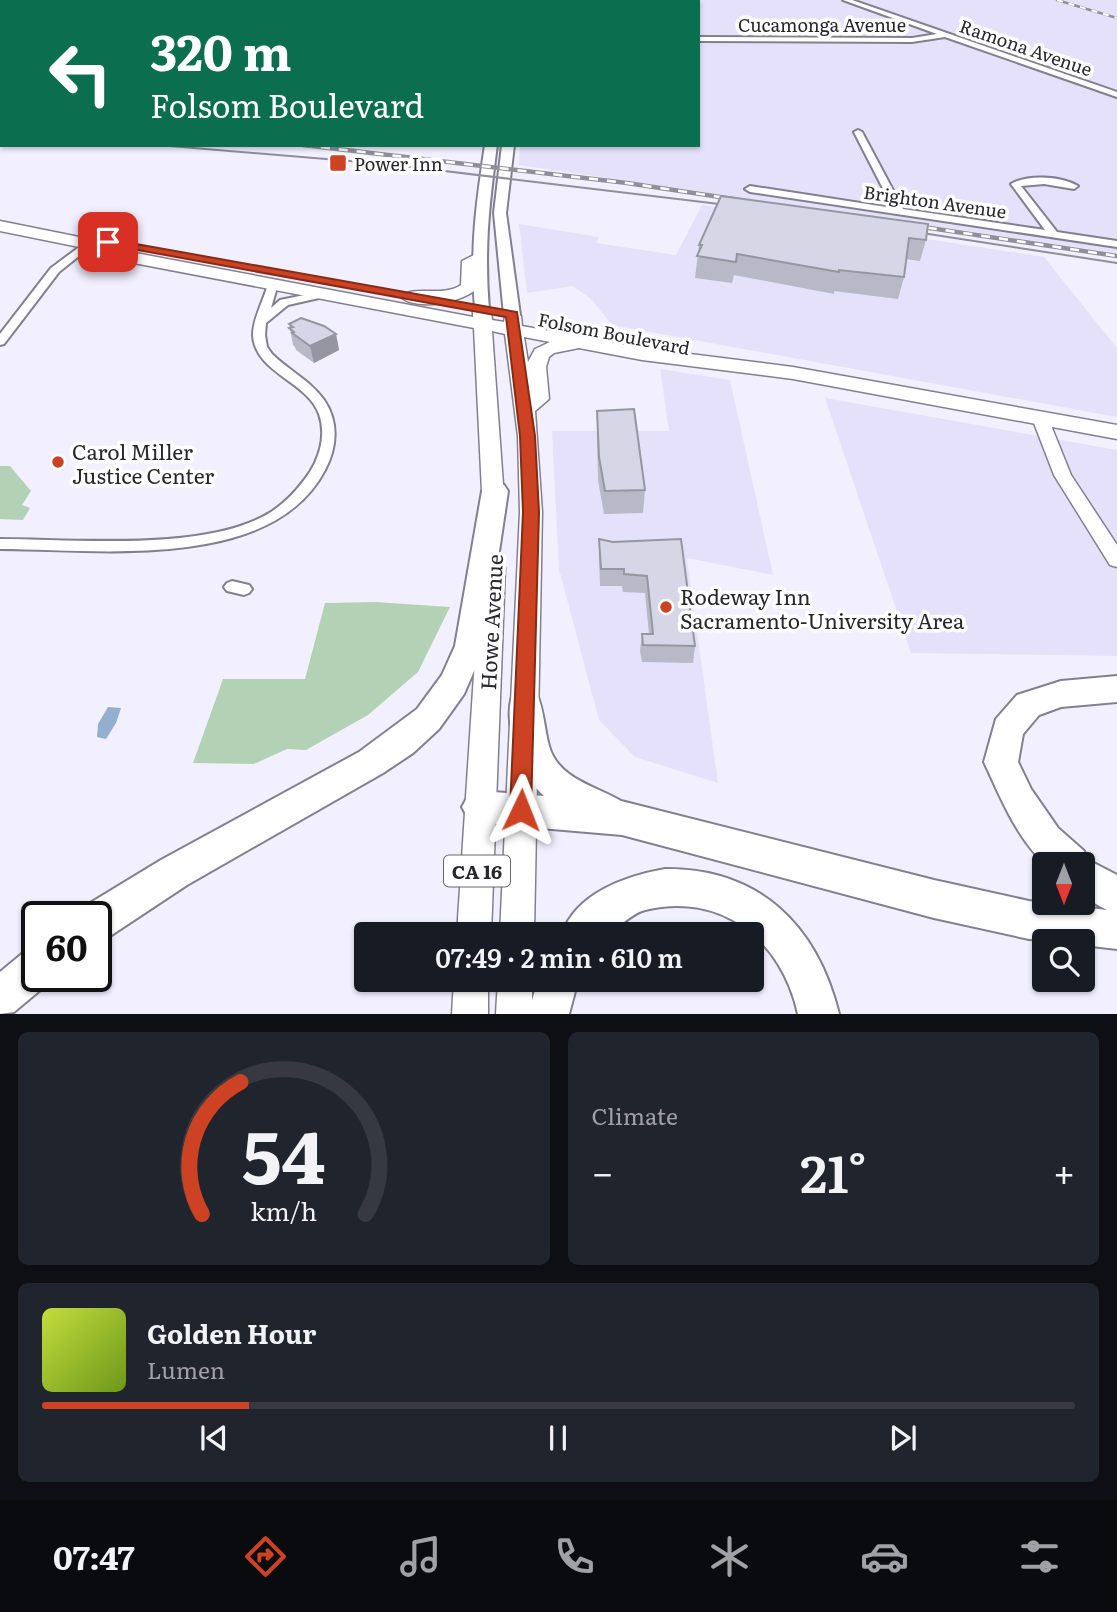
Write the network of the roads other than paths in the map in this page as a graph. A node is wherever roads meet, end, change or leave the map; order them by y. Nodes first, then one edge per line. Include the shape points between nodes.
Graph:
1 (846, 0) edge
2 (946, 35) junction
3 (700, 39) edge
4 (1117, 95) edge
5 (858, 132) dead end
6 (491, 147) edge
7 (508, 147) edge
8 (1074, 186) dead end
9 (750, 189) dead end
10 (900, 212) junction
11 (0, 226) edge
12 (1054, 235) junction
13 (89, 244) junction
14 (1117, 244) edge
15 (478, 258) junction
16 (273, 284) junction
17 (324, 294) junction
18 (410, 297) junction
19 (482, 317) junction
20 (513, 322) junction
21 (260, 324) junction
22 (0, 342) edge
23 (599, 346) junction
24 (721, 363) junction
25 (524, 408) junction
26 (1040, 418) junction
27 (1117, 432) edge
28 (495, 491) junction
29 (0, 544) edge
30 (1117, 560) edge
31 (1117, 689) edge
32 (525, 702) junction
33 (480, 807) junction
34 (521, 810) junction
35 (622, 818) junction
36 (1057, 852) edge
37 (1096, 883) edge
38 (1117, 895) edge
39 (112, 911) edge
40 (475, 922) edge
41 (517, 922) edge
42 (592, 922) edge
43 (1117, 930) edge
44 (21, 980) edge
45 (471, 992) edge
46 (515, 992) edge
47 (554, 992) edge
48 (0, 998) edge
49 (470, 1013) edge
50 (514, 1013) edge
51 (548, 1013) edge
52 (820, 1013) edge

1 - 2 street, Ramona Avenue
2 - 3 street, Cucamonga Avenue via 912,40
2 - 4 street, Ramona Avenue
5 - 10 street
6 - 15 main road
7 - 20 main road via 500,213
8 - 12 street via 1056,181 1015,184
9 - 10 street, Brighton Avenue
10 - 12 street, Brighton Avenue
11 - 13 main road, Folsom Boulevard
12 - 14 street, Brighton Avenue
13 - 16 main road, Folsom Boulevard via 97,251
13 - 18 main road, Folsom Boulevard via 108,242
13 - 22 street via 55,270
15 - 18 main road via 470,261 470,287 463,293
15 - 19 main road
16 - 17 main road, Folsom Boulevard
16 - 21 street
17 - 19 main road, Folsom Boulevard
17 - 21 street via 284,302
18 - 19 main road, Folsom Boulevard
19 - 20 main road, Folsom Boulevard
19 - 28 main road, Howe Avenue / CA 16
20 - 23 main road, Folsom Boulevard
20 - 24 main road, Folsom Boulevard via 698,349
20 - 25 main road, Howe Avenue / CA 16
21 - 29 street via 266,355 317,397 329,428 318,470 289,504 244,530 184,544
23 - 24 main road, Folsom Boulevard
23 - 25 main road via 557,345 539,355 535,362 540,398
24 - 26 main road, Folsom Boulevard
25 - 32 main road, Howe Avenue / CA 16 via 531,512
26 - 27 main road, Folsom Boulevard
26 - 30 street via 1057,467
28 - 33 main road, Howe Avenue / CA 16
28 - 39 highway via 470,646 449,692 427,719 381,757
31 - 36 highway via 1061,694 1028,705 1008,729 1001,762 1019,800
32 - 34 main road, Howe Avenue / CA 16
32 - 35 highway via 531,745 543,773 563,790
33 - 34 highway
33 - 40 main road, Howe Avenue / CA 16
34 - 35 highway
34 - 41 main road, Howe Avenue / CA 16
35 - 43 highway via 934,900 1029,920
37 - 38 highway
42 - 52 highway via 606,907 636,892 661,887 717,893 759,914 793,950
44 - 48 highway
45 - 49 main road
46 - 50 main road
47 - 51 highway

